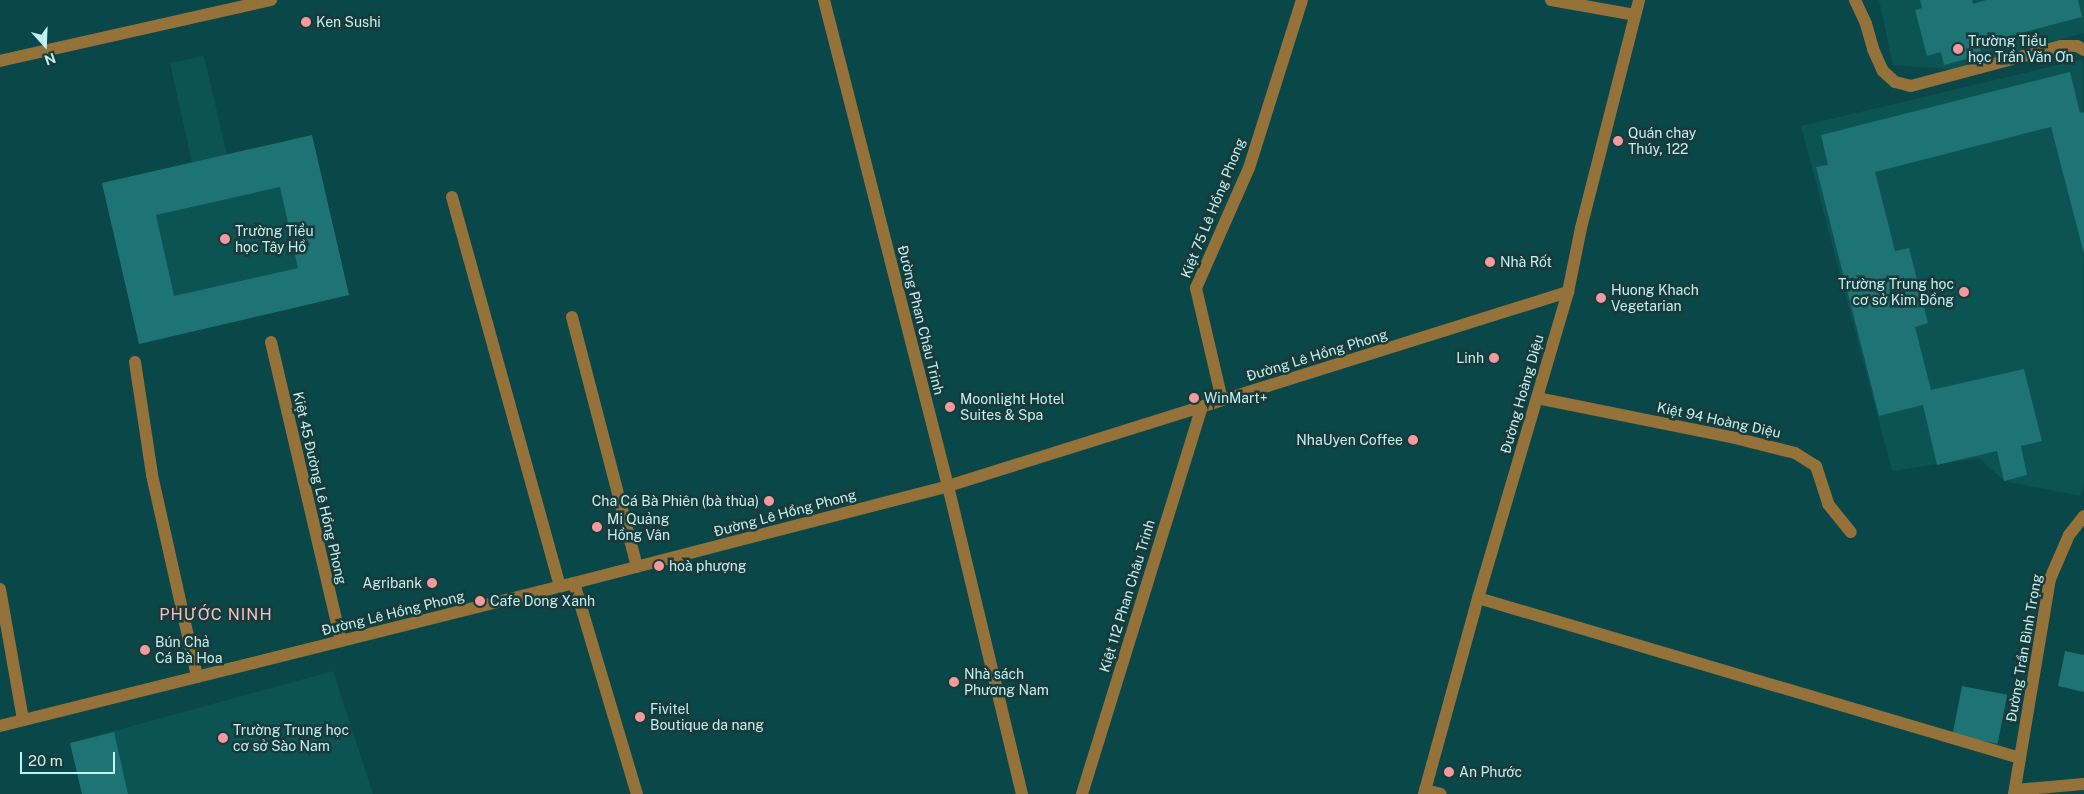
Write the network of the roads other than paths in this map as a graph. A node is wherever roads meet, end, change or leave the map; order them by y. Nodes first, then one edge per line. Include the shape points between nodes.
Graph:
1 (270, 0) edge
2 (824, 0) edge
3 (1302, 0) edge
4 (1551, 0) edge
5 (1639, 0) edge
6 (1856, 0) edge
7 (1635, 14) junction
8 (2084, 50) edge
9 (0, 61) edge
10 (452, 197) dead end
11 (1568, 292) junction
12 (572, 317) dead end
13 (271, 342) dead end
14 (135, 362) dead end
15 (1537, 398) junction
16 (1222, 400) junction
17 (1202, 407) junction
18 (948, 486) junction
19 (2084, 516) edge
20 (1851, 532) dead end
21 (637, 567) junction
22 (574, 583) junction
23 (560, 587) junction
24 (0, 590) edge
25 (1478, 598) junction
26 (341, 641) junction
27 (197, 677) junction
28 (23, 720) junction
29 (0, 726) edge
30 (2020, 758) junction
31 (2084, 784) edge
32 (1425, 792) edge
33 (2014, 792) edge
34 (637, 794) edge
35 (1022, 794) edge
36 (1082, 794) edge
37 (1440, 794) edge

1 - 9 street
2 - 18 street, Đường Phan Châu Trinh
3 - 16 street, Kiệt 75 Lê Hồng Phong via 1248,168 1196,288
4 - 7 street
5 - 7 street, Đường Hoàng Diệu
6 - 8 street via 1884,71 1895,82 1911,86 2061,46 2077,46
7 - 11 street, Đường Hoàng Diệu
10 - 23 street
11 - 15 street, Đường Hoàng Diệu
11 - 16 street, Đường Lê Hồng Phong
12 - 21 street
13 - 26 street, Kiệt 45 Đường Lê Hồng Phong
14 - 27 street via 152,476
15 - 20 street, Kiệt 94 Hoàng Diệu via 1795,453 1816,466 1828,504
15 - 25 street, Đường Hoàng Diệu
16 - 17 street, Đường Lê Hồng Phong
17 - 18 street, Đường Lê Hồng Phong
17 - 36 street, Kiệt 112 Phan Châu Trinh
18 - 21 street, Đường Lê Hồng Phong
18 - 35 street, Đường Phan Châu Trinh
19 - 30 street, Đường Trần Bình Trọng via 2069,535 2050,579
21 - 22 street, Đường Lê Hồng Phong
22 - 23 street, Đường Lê Hồng Phong
22 - 34 street
23 - 26 street, Đường Lê Hồng Phong
24 - 28 street
25 - 30 street
25 - 32 street, Đường Hoàng Diệu
26 - 27 street, Đường Lê Hồng Phong
27 - 28 street, Đường Lê Hồng Phong
28 - 29 street, Đường Lê Hồng Phong
30 - 33 street, Đường Trần Bình Trọng
31 - 33 street
32 - 37 street

